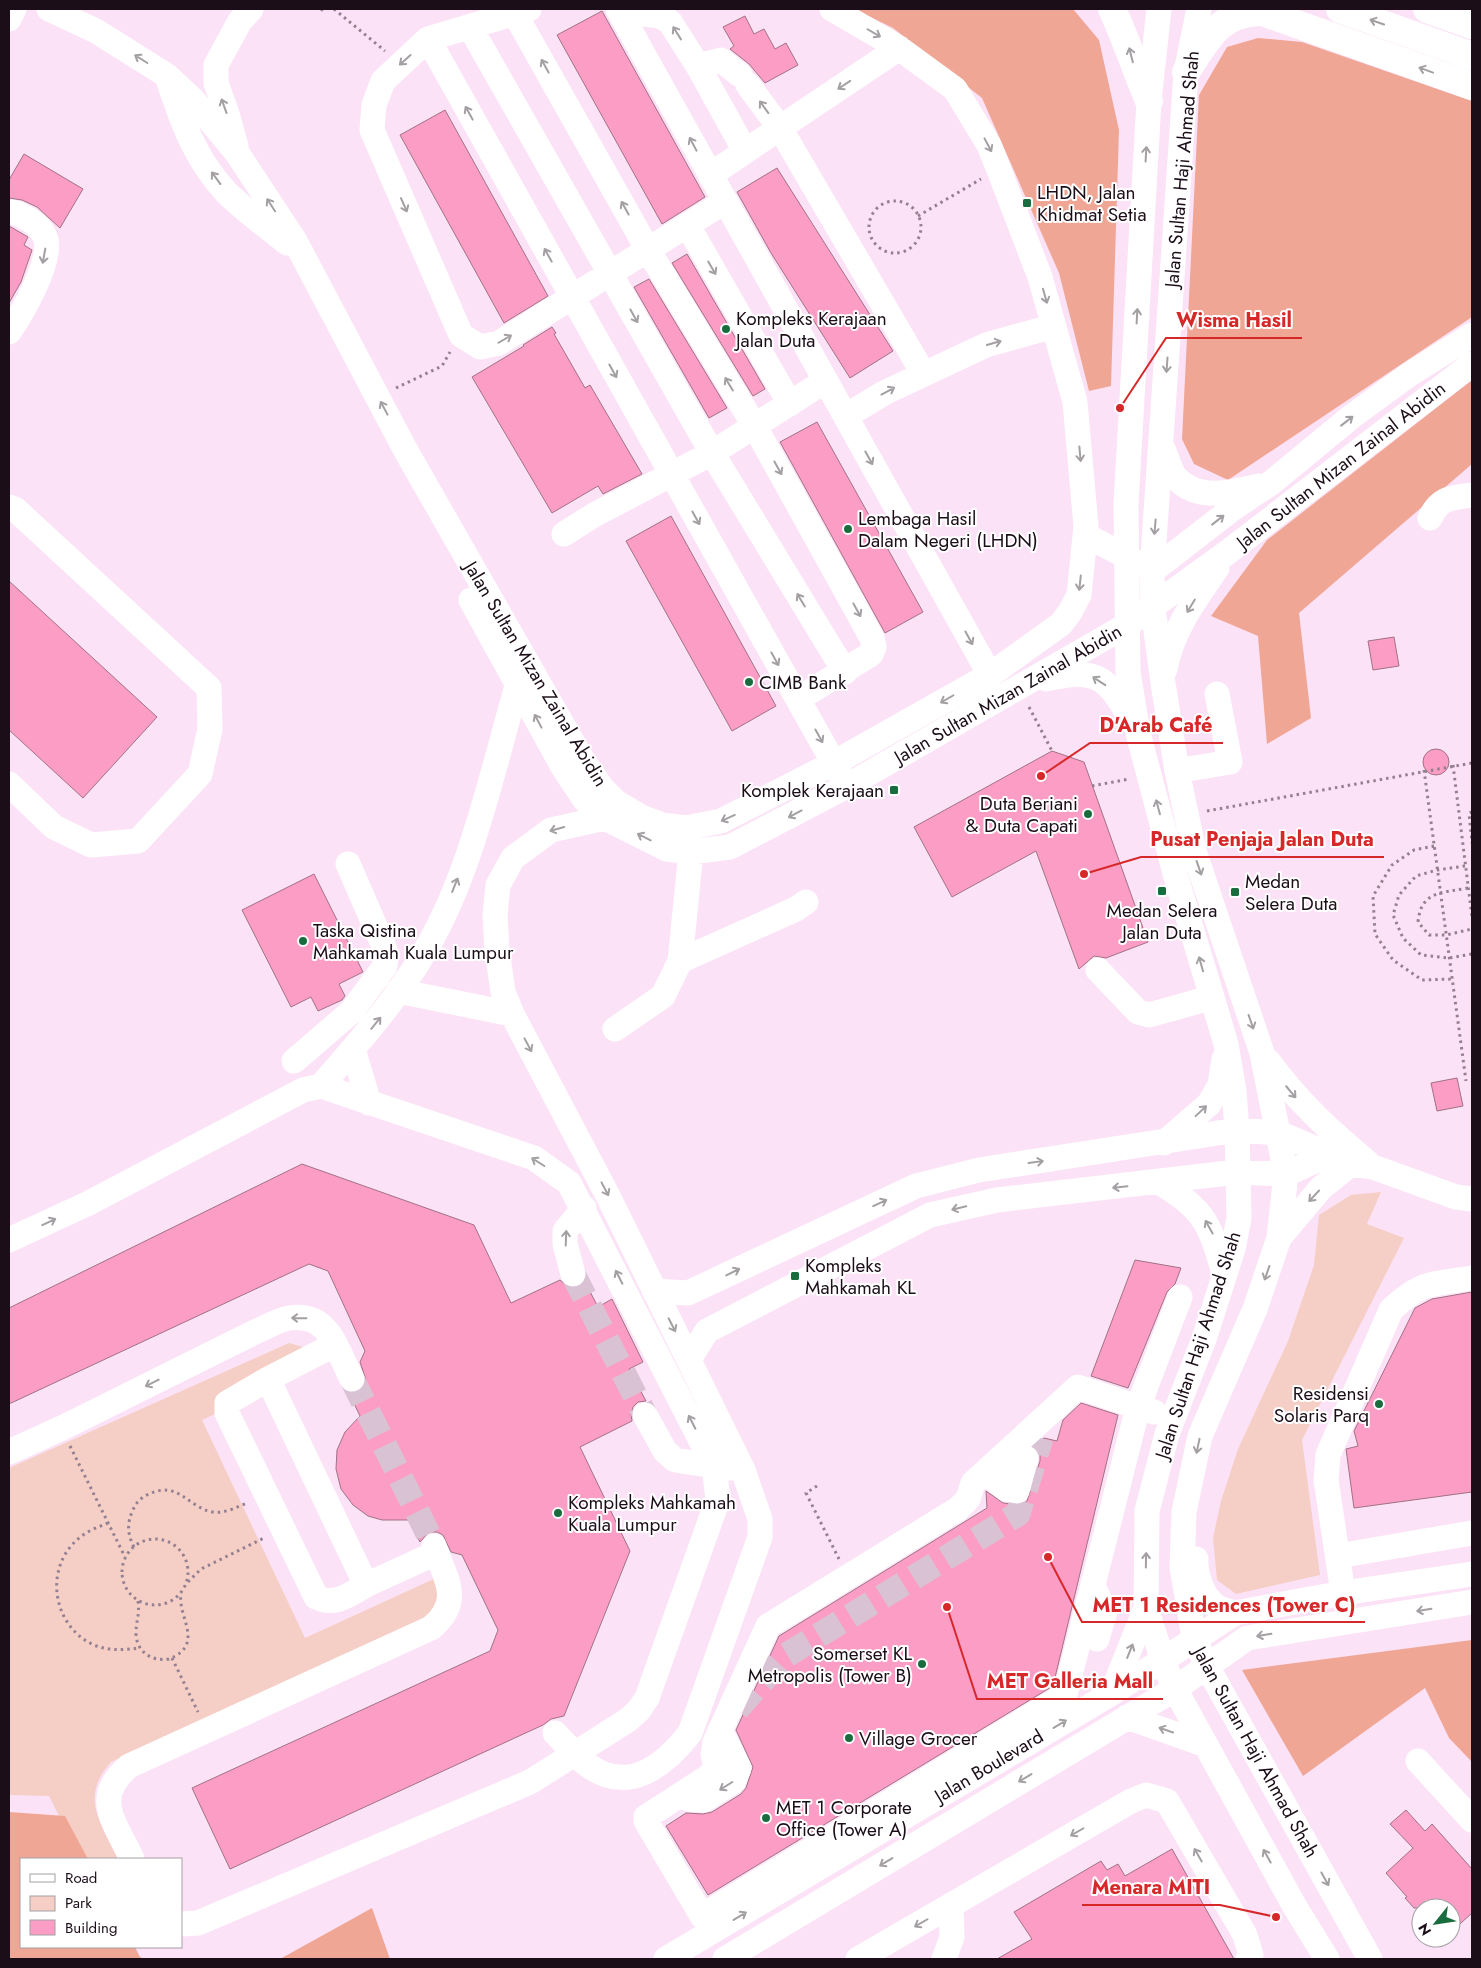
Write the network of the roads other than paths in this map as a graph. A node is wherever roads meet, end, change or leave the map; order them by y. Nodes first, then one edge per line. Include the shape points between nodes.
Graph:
1 (14, 9) edge
2 (50, 9) edge
3 (251, 9) edge
4 (832, 9) edge
5 (1112, 9) edge
6 (1159, 9) edge
7 (1199, 9) edge
8 (1294, 9) edge
9 (1340, 9) edge
10 (1427, 9) edge
11 (620, 10) edge
12 (1258, 10) edge
13 (522, 11) edge
14 (9, 19) edge
15 (1472, 25) edge
16 (470, 27) junction
17 (1312, 29) junction
18 (428, 40) junction
19 (899, 48) junction
20 (1472, 56) edge
21 (698, 66) junction
22 (1186, 72) junction
23 (166, 76) junction
24 (1472, 86) edge
25 (1148, 101) junction
26 (780, 128) junction
27 (745, 151) junction
28 (238, 153) junction
29 (710, 175) junction
30 (724, 202) junction
31 (9, 212) edge
32 (688, 226) junction
33 (648, 250) junction
34 (304, 257) junction
35 (610, 274) junction
36 (571, 298) junction
37 (1054, 326) junction
38 (9, 332) edge
39 (1472, 335) edge
40 (1472, 364) edge
41 (923, 373) junction
42 (825, 382) junction
43 (790, 404) junction
44 (846, 416) junction
45 (754, 426) junction
46 (1162, 447) junction
47 (406, 451) junction
48 (712, 453) junction
49 (672, 475) junction
50 (1271, 483) junction
51 (1472, 495) edge
52 (1126, 504) junction
53 (9, 507) edge
54 (1430, 518) dead end
55 (1086, 530) junction
56 (564, 534) dead end
57 (1228, 552) junction
58 (1126, 554) junction
59 (1152, 571) junction
60 (1153, 608) junction
61 (1127, 625) junction
62 (845, 672) junction
63 (990, 675) junction
64 (518, 683) junction
65 (1163, 683) junction
66 (1217, 694) dead end
67 (1029, 695) junction
68 (798, 699) junction
69 (1138, 733) junction
70 (834, 763) junction
71 (1177, 771) junction
72 (9, 784) edge
73 (847, 786) junction
74 (604, 818) junction
75 (691, 852) junction
76 (348, 864) dead end
77 (806, 902) dead end
78 (680, 961) junction
79 (1098, 970) dead end
80 (398, 991) junction
81 (1210, 998) junction
82 (512, 1014) junction
83 (615, 1029) dead end
84 (1226, 1044) junction
85 (353, 1049) junction
86 (1262, 1053) junction
87 (294, 1061) dead end
88 (321, 1086) junction
89 (369, 1102) junction
90 (1237, 1130) junction
91 (1279, 1133) junction
92 (1164, 1143) junction
93 (1351, 1162) junction
94 (1237, 1172) junction
95 (1286, 1174) junction
96 (1160, 1183) junction
97 (1472, 1199) edge
98 (584, 1208) junction
99 (1279, 1238) junction
100 (9, 1240) edge
101 (1224, 1273) junction
102 (573, 1274) tunnel mouth
103 (1472, 1278) edge
104 (654, 1291) junction
105 (1180, 1297) dead end
106 (334, 1345) junction
107 (689, 1359) junction
108 (268, 1379) junction
109 (352, 1379) tunnel mouth
110 (1222, 1384) junction
111 (1057, 1406) junction
112 (1138, 1407) junction
113 (645, 1415) tunnel mouth
114 (1173, 1418) junction
115 (1041, 1438) tunnel mouth
116 (9, 1452) edge
117 (714, 1466) junction
118 (743, 1470) junction
119 (985, 1472) junction
120 (1006, 1489) dead end
121 (929, 1527) junction
122 (1472, 1534) edge
123 (1338, 1556) junction
124 (1472, 1574) edge
125 (1088, 1582) junction
126 (366, 1585) junction
127 (1343, 1593) junction
128 (820, 1594) junction
129 (1472, 1602) edge
130 (1146, 1608) junction
131 (1235, 1613) junction
132 (1194, 1638) junction
133 (1097, 1639) dead end
134 (1163, 1662) junction
135 (1208, 1668) junction
136 (1175, 1689) junction
137 (1112, 1693) junction
138 (1127, 1717) junction
139 (555, 1733) dead end
140 (1206, 1745) junction
141 (1418, 1761) dead end
142 (1472, 1820) edge
143 (132, 1858) edge
144 (951, 1905) junction
145 (182, 1924) edge
146 (708, 1924) junction
147 (736, 1956) edge
148 (666, 1959) edge
149 (858, 1959) edge
150 (944, 1959) edge
151 (1248, 1959) edge
152 (1327, 1959) edge
153 (1370, 1959) edge

1 - 14 street
23 -> 2 street, Jalan Sultan Mizan Zainal Abidin via 96,31
28 -> 3 street, Jalan Sultan Mizan Zainal Abidin via 216,83 216,64 240,21
4 -> 19 street, Jalan Sultan Mizan Zainal Abidin
25 -> 5 main road
6 - 25 street, Jalan Sultan Haji Ahmad Shah
7 - 22 street, Jalan Sultan Haji Ahmad Shah
8 - 17 main road
20 -> 9 main road
10 - 15 main road
21 -> 11 street via 670,22 660,16
29 -> 11 street
12 - 17 main road
12 - 22 main road via 1222,22
13 - 16 street
33 -> 13 street
16 - 18 street
16 - 35 street
24 -> 17 main road
36 -> 18 street
18 -> 36 street via 384,81 374,105 372,130 461,335 480,347 499,343
19 -> 26 street
19 -> 37 street, Jalan Sultan Mizan Zainal Abidin via 955,89 989,145 1016,210
26 -> 21 street via 744,80 722,60
21 - 27 street
22 -> 46 street, Jalan Sultan Haji Ahmad Shah
23 - 28 street, Jalan Sultan Mizan Zainal Abidin via 193,100
34 -> 23 street via 225,191 188,137
52 -> 25 street, Jalan Sultan Haji Ahmad Shah
26 - 27 street
26 - 41 street
27 - 29 street
34 -> 28 street, Jalan Sultan Mizan Zainal Abidin
29 - 30 street
30 - 32 street
30 - 42 street
31 -> 38 street via 16,212 38,226 47,241 41,273
32 - 33 street
32 -> 43 street
33 - 35 street
45 -> 33 street
47 -> 34 street, Jalan Sultan Mizan Zainal Abidin
35 - 36 street
35 -> 48 street
36 -> 49 street
41 -> 37 street via 986,345
37 -> 55 street, Jalan Sultan Mizan Zainal Abidin via 1075,402
50 -> 39 street, Jalan Sultan Mizan Zainal Abidin via 1351,417
40 - 57 street, Jalan Sultan Mizan Zainal Abidin
44 -> 41 street
42 - 43 street
42 - 44 street
43 - 45 street
44 -> 63 street
45 - 48 street
45 -> 62 street via 872,638 874,647 871,654
46 - 50 street via 1176,477 1194,491 1205,494
46 -> 59 street, Jalan Sultan Haji Ahmad Shah
47 - 64 street, Jalan Sultan Mizan Zainal Abidin via 439,542
70 -> 47 street, Jalan Sultan Mizan Zainal Abidin via 721,821 686,828 662,825 616,802 582,759
48 - 49 street
62 -> 48 street
49 - 56 street
49 -> 68 street
59 -> 50 street, Jalan Sultan Mizan Zainal Abidin
51 - 54 street via 1447,498 1435,508
52 - 55 street via 1109,522
52 - 58 street, Jalan Sultan Haji Ahmad Shah
53 - 72 street via 15,509 209,688 210,729 200,774 138,841 91,845 54,827
55 - 58 street
55 -> 63 street, Jalan Sultan Mizan Zainal Abidin via 1079,595 1070,612 1061,624
57 - 60 street, Jalan Sultan Mizan Zainal Abidin
57 -> 65 street via 1171,641
58 - 59 street
58 - 61 street, Jalan Sultan Haji Ahmad Shah
59 - 60 street, Jalan Sultan Haji Ahmad Shah
60 - 61 street, Jalan Sultan Mizan Zainal Abidin
60 - 65 street, Jalan Sultan Haji Ahmad Shah
61 - 67 street, Jalan Sultan Mizan Zainal Abidin
61 - 69 street, Jalan Sultan Haji Ahmad Shah via 1128,672
62 - 68 street
63 -> 70 street, Jalan Sultan Mizan Zainal Abidin
74 -> 64 street, Jalan Sultan Mizan Zainal Abidin via 585,800 563,767
80 -> 64 street via 426,951 468,852
65 - 71 street, Jalan Sultan Haji Ahmad Shah
66 - 71 street via 1230,762
69 -> 67 street via 1116,694 1090,674 1077,673
67 - 73 street, Jalan Sultan Mizan Zainal Abidin
68 -> 70 street
81 -> 69 street, Jalan Sultan Haji Ahmad Shah
70 - 73 street
71 -> 86 street, Jalan Sultan Haji Ahmad Shah via 1194,851
73 -> 75 street, Jalan Sultan Mizan Zainal Abidin via 730,846
75 -> 74 street, Jalan Sultan Mizan Zainal Abidin via 667,849
74 -> 82 street via 551,830 513,858 498,885 495,914 497,950 503,992
75 - 78 street
76 - 87 street via 386,953 384,966 352,1010
77 - 78 street
78 - 83 street via 663,996
79 - 81 street via 1138,1012 1144,1014
80 - 82 street
85 -> 80 street via 378,1021
81 - 84 street, Jalan Sultan Haji Ahmad Shah
82 -> 104 street
84 - 90 street, Jalan Sultan Haji Ahmad Shah
92 -> 84 street via 1209,1104 1220,1085
85 - 88 street
85 - 89 street
86 - 91 street, Jalan Sultan Haji Ahmad Shah
86 -> 93 street
88 - 89 street
100 -> 88 street via 89,1204 303,1090
98 -> 89 street via 570,1183 534,1158
90 - 91 street
90 - 92 street
90 - 94 street, Jalan Sultan Haji Ahmad Shah
91 - 93 street
91 - 95 street, Jalan Sultan Haji Ahmad Shah
104 -> 92 street via 688,1293 916,1186 979,1170
93 - 95 street
93 - 97 street via 1456,1197
93 -> 99 street via 1321,1188
94 - 95 street
94 - 96 street
94 - 101 street, Jalan Sultan Haji Ahmad Shah via 1238,1218 1233,1249
95 - 99 street, Jalan Sultan Haji Ahmad Shah
101 -> 96 street via 1213,1235 1200,1213 1186,1198
96 -> 107 street via 997,1200 930,1215 707,1331
102 -> 98 street via 565,1244 566,1231
117 -> 98 street
99 -> 110 street, Jalan Sultan Haji Ahmad Shah via 1255,1309
101 - 114 street, Jalan Sultan Haji Ahmad Shah via 1204,1339
103 - 123 street via 1423,1285 1406,1295 1391,1310 1328,1455 1326,1480
104 -> 107 street
105 - 112 street
106 - 108 street
106 - 109 street
106 -> 116 street via 324,1325 313,1318 289,1318 257,1330
107 - 118 street
108 - 126 street
108 - 126 street via 227,1403 227,1413 266,1496 316,1597 325,1602 338,1601
110 - 131 street via 1216,1446 1198,1512 1195,1568 1205,1594 1215,1606
110 -> 132 street, Jalan Sultan Haji Ahmad Shah via 1200,1436 1184,1512 1182,1568
111 - 112 street via 1078,1387
111 - 115 street
111 - 119 street
112 - 114 street
112 - 125 street
113 - 117 street via 665,1451 675,1460
130 -> 114 street, Jalan Sultan Haji Ahmad Shah via 1147,1511
117 - 118 street
117 - 145 street via 718,1499 646,1698 628,1720 530,1782 198,1923
118 - 139 street via 760,1518 760,1537 690,1733 666,1758 640,1775 626,1779 603,1774 587,1765
119 - 120 street
119 - 121 street via 973,1484 968,1499 958,1510
121 - 128 street
121 - 128 street via 920,1553 844,1599
122 - 123 street
123 - 127 street
124 - 127 street
125 - 133 street via 1105,1611
125 - 146 street via 1065,1696
126 - 143 street via 435,1550 449,1583 450,1594 444,1614 431,1628 130,1766 107,1795 108,1805
127 - 131 street
128 -> 146 street via 768,1626 714,1748 716,1768 708,1777 650,1813 646,1821
129 -> 135 street, Jalan Boulevard via 1247,1638
130 - 134 street, Jalan Sultan Haji Ahmad Shah
137 -> 130 street
131 - 132 street, Jalan Boulevard
132 - 134 street, Jalan Boulevard
132 - 135 street, Jalan Sultan Haji Ahmad Shah
134 - 136 street, Jalan Sultan Haji Ahmad Shah
134 - 137 street, Jalan Boulevard
135 - 136 street, Jalan Boulevard
135 -> 153 street, Jalan Sultan Haji Ahmad Shah
136 - 138 street, Jalan Boulevard
136 - 140 street, Jalan Sultan Haji Ahmad Shah
146 -> 137 street, Jalan Boulevard
140 -> 138 street
138 -> 147 street, Jalan Boulevard
152 -> 140 street, Jalan Sultan Haji Ahmad Shah
141 - 142 street
144 -> 149 street
144 - 150 street via 952,1938
151 -> 144 street via 1245,1935 1167,1801 1146,1795
146 - 147 street, Jalan Boulevard
146 - 148 street, Jalan Boulevard

